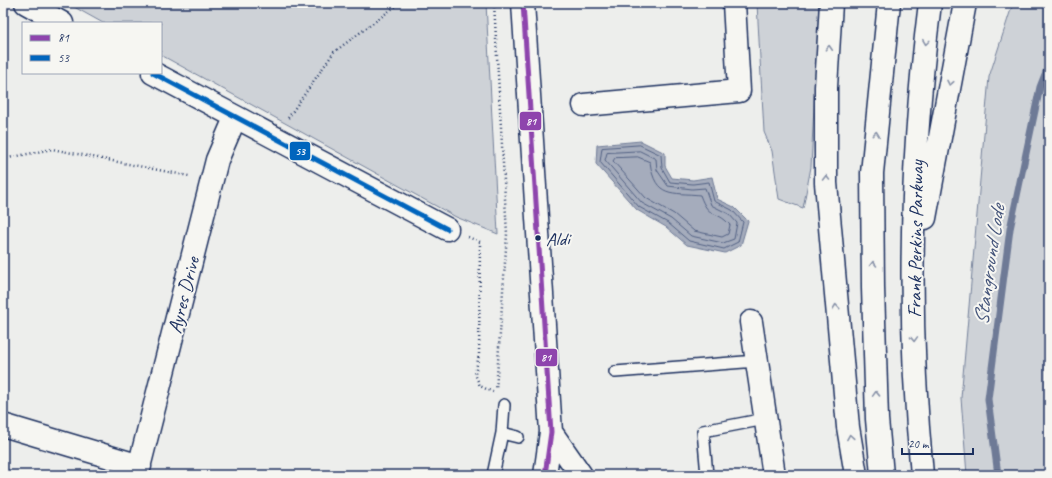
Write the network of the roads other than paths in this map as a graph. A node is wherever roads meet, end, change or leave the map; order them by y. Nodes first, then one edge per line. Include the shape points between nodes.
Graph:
1 (26, 3) edge
2 (523, 3) edge
3 (734, 3) edge
4 (831, 3) edge
5 (889, 3) edge
6 (930, 3) edge
7 (965, 3) edge
8 (60, 22) edge
9 (155, 74) edge
10 (584, 105) dead end
11 (235, 118) junction
12 (447, 229) road end
13 (912, 286) junction
14 (751, 322) dead end
15 (757, 361) junction
16 (615, 372) dead end
17 (504, 405) dead end
18 (765, 420) junction
19 (3, 425) edge
20 (551, 432) junction
21 (502, 433) junction
22 (518, 437) dead end
23 (138, 470) edge
24 (493, 475) edge
25 (545, 475) edge
26 (580, 475) edge
27 (707, 475) edge
28 (774, 475) edge
29 (856, 475) edge
30 (882, 475) edge
31 (922, 475) edge

1 - 8 main road
2 - 20 main road
3 - 10 main road via 739,92
29 -> 4 main road via 848,427 826,183 826,87
30 -> 5 main road, Frank Perkins Parkway via 877,419 872,173
6 -> 13 main road, Frank Perkins Parkway via 917,148
7 -> 13 main road
9 - 11 main road
11 - 12 main road
11 - 23 main road, Ayres Drive via 217,160
13 -> 31 main road, Frank Perkins Parkway via 916,417
14 - 15 main road
15 - 16 lane
15 - 18 main road
17 - 21 lane
18 - 27 lane via 703,431
18 - 28 main road
19 - 23 main road
20 - 25 main road
20 - 26 main road
21 - 22 lane
21 - 24 lane

